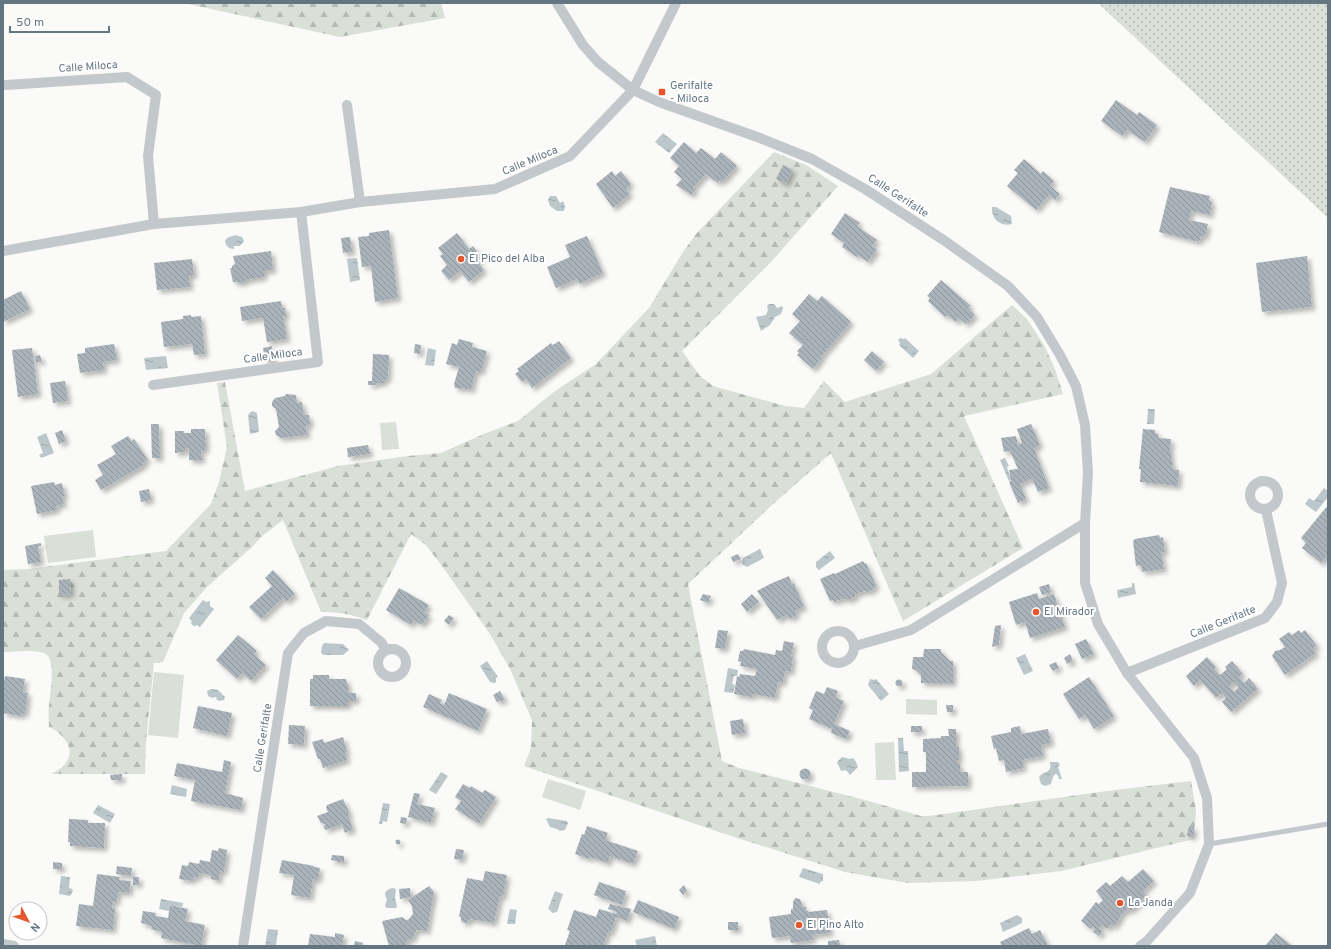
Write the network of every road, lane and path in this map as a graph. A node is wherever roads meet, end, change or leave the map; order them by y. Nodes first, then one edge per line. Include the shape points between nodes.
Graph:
1 (556, 3) edge
2 (676, 3) edge
3 (6, 85) dead end
4 (633, 90) junction
5 (347, 105) dead end
6 (360, 202) junction
7 (301, 212) junction
8 (154, 224) junction
9 (3, 251) edge
10 (153, 385) dead end
11 (1266, 510) dead end
12 (1085, 523) junction
13 (855, 646) dead end
14 (386, 650) dead end
15 (1127, 673) junction
16 (1328, 824) edge
17 (1209, 844) junction
18 (3, 944) edge
19 (14, 946) edge
20 (243, 946) edge
21 (1140, 946) edge

1 - 4 street, Calle Gerifalte via 583,45 598,62
2 - 4 street, Calle Miloca
3 - 8 street, Calle Miloca via 127,77 156,95 148,156
4 - 6 street, Calle Miloca via 570,156 496,189
4 - 12 street, Calle Gerifalte via 658,102 812,159 871,193 1008,286 1037,317 1076,386 1085,425 1088,473
5 - 6 street
6 - 7 street, Calle Miloca
7 - 8 street, Calle Miloca
7 - 10 street, Calle Miloca via 318,362
8 - 9 street, Calle Miloca
11 - 15 street, Calle Gerifalte via 1282,583 1278,602 1265,618
12 - 13 street via 911,630
12 - 15 street, Calle Gerifalte via 1085,583 1098,624
14 - 20 street, Calle Gerifalte via 381,642 359,624 326,621 304,633 288,653
15 - 17 street, Calle Gerifalte via 1194,758 1207,798
16 - 17 lane
17 - 21 street, Calle Gerifalte via 1190,893
18 - 19 street

